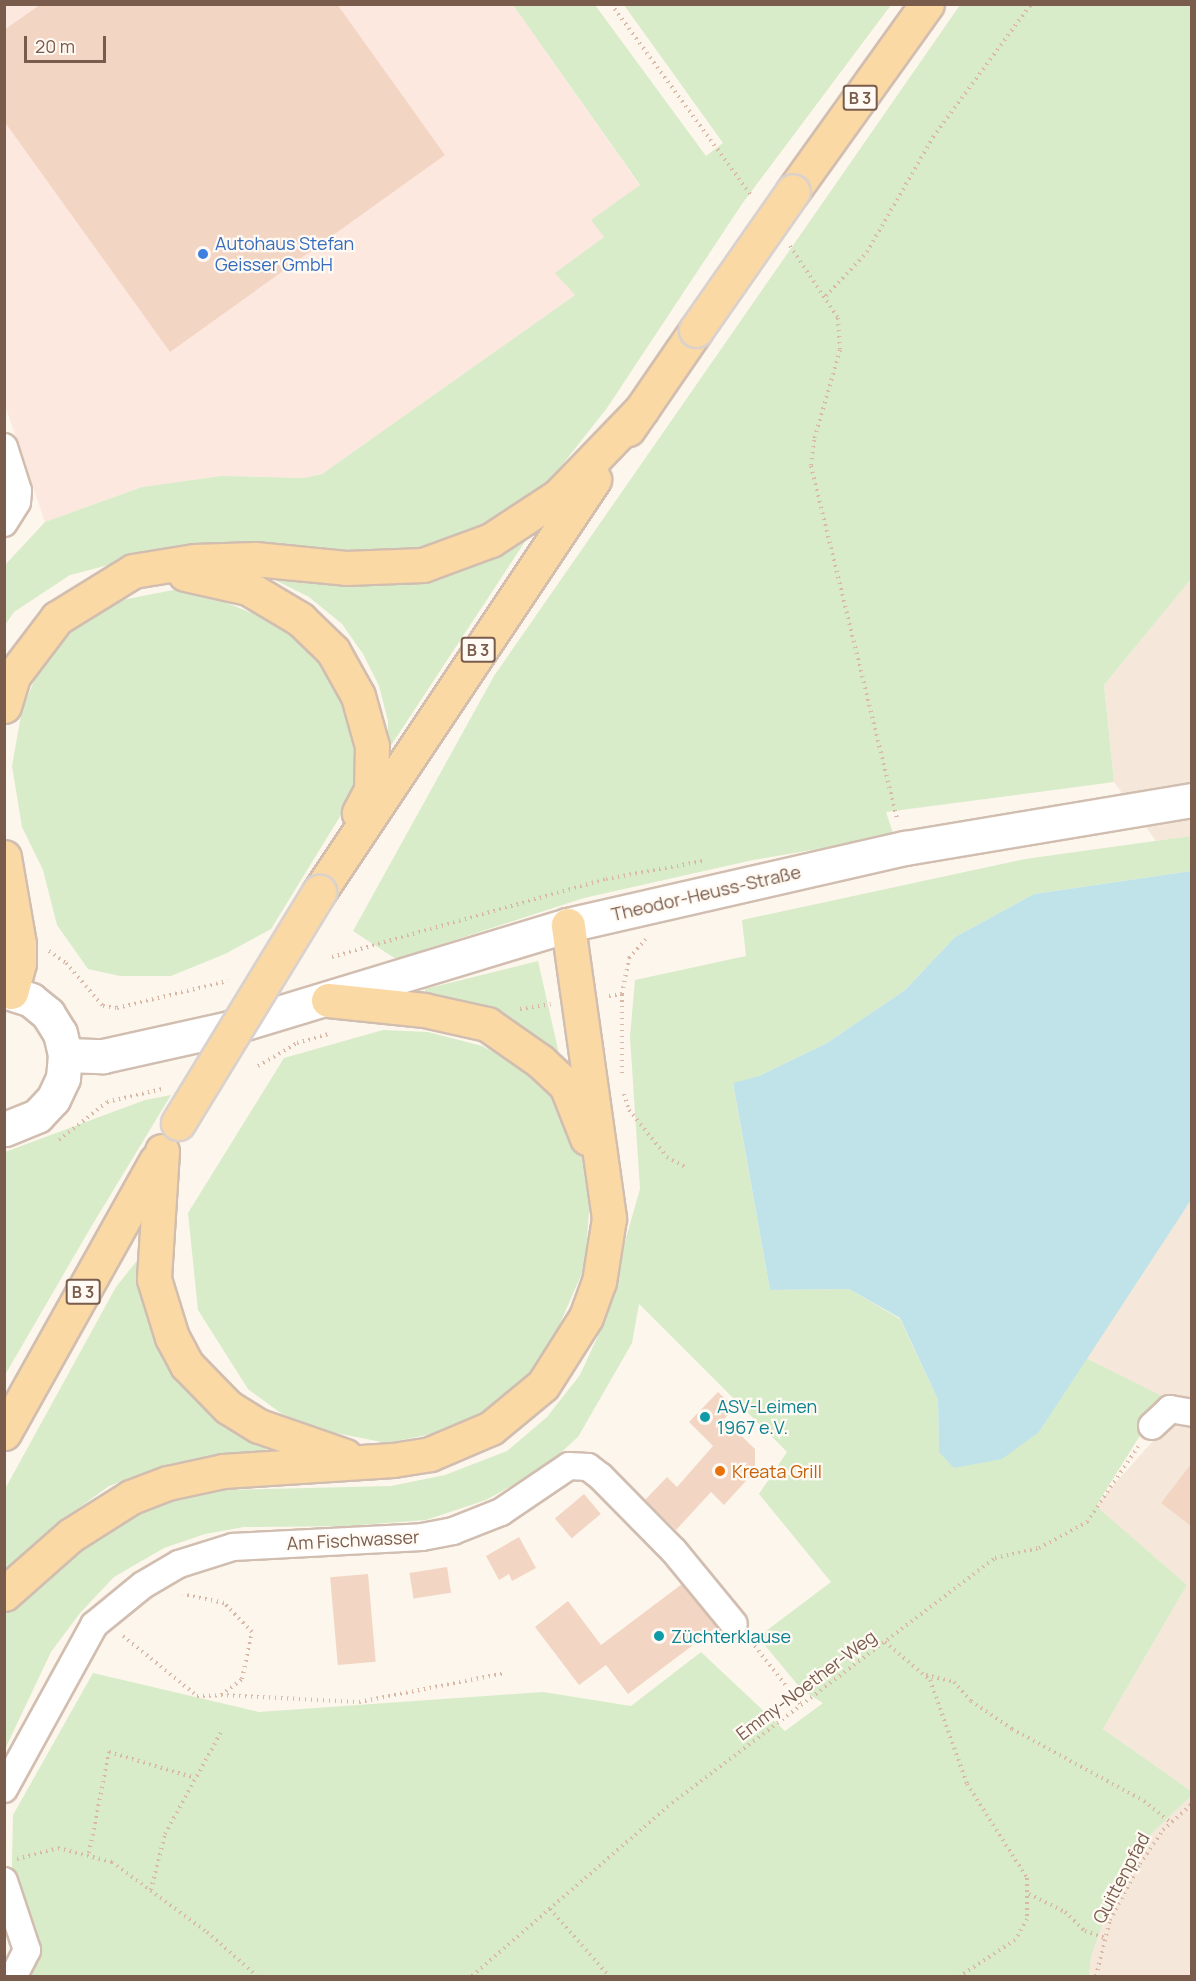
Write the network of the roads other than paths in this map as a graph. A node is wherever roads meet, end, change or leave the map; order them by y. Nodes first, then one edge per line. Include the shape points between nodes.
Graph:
1 (927, 4) edge
2 (641, 410) junction
3 (4, 447) edge
4 (4, 523) edge
5 (133, 571) junction
6 (4, 706) edge
7 (1191, 800) edge
8 (4, 857) edge
9 (319, 892) junction
10 (568, 925) junction
11 (8, 991) edge
12 (328, 1000) junction
13 (65, 1055) junction
14 (4, 1129) edge
15 (170, 1137) junction
16 (609, 1192) junction
17 (1191, 1413) edge
18 (1152, 1426) road end
19 (4, 1433) edge
20 (361, 1461) junction
21 (4, 1594) edge
22 (734, 1624) road end
23 (4, 1789) edge
24 (9, 1871) edge
25 (14, 1977) edge

1 - 2 main road, B 3, bridge
2 - 5 main road via 558,496 491,540 423,565 346,568 235,560 194,561
2 - 9 main road, B 3
3 - 4 street via 18,491 17,502
5 - 6 main road via 57,618 14,676
5 - 9 main road via 194,575 248,588 300,619 333,651 358,696 372,746 370,790
7 - 10 street, Theodor-Heuss-Straße via 905,848
8 - 11 main road via 19,944 19,963
9 - 15 main road, B 3, bridge
10 - 12 street, Theodor-Heuss-Straße
10 - 16 main road
11 - 13 street via 31,1000 48,1014 60,1033
12 - 13 street, Theodor-Heuss-Straße via 230,1028 103,1056
12 - 16 main road via 424,1010 487,1024 540,1061 566,1085
13 - 14 street via 63,1078 54,1100 37,1116
15 - 19 main road, B 3
15 - 20 main road via 154,1278 172,1337 187,1365 228,1407 259,1426
16 - 20 main road via 599,1282 573,1343 543,1385 492,1428 461,1443 420,1456
17 - 18 street via 1170,1409
20 - 21 main road via 223,1471 140,1494 99,1514
22 - 23 street, Am Fischwasser via 663,1538 600,1476 579,1465 564,1468 487,1519 453,1531 422,1537 233,1547 179,1564 142,1585 94,1625
24 - 25 street via 27,1950

